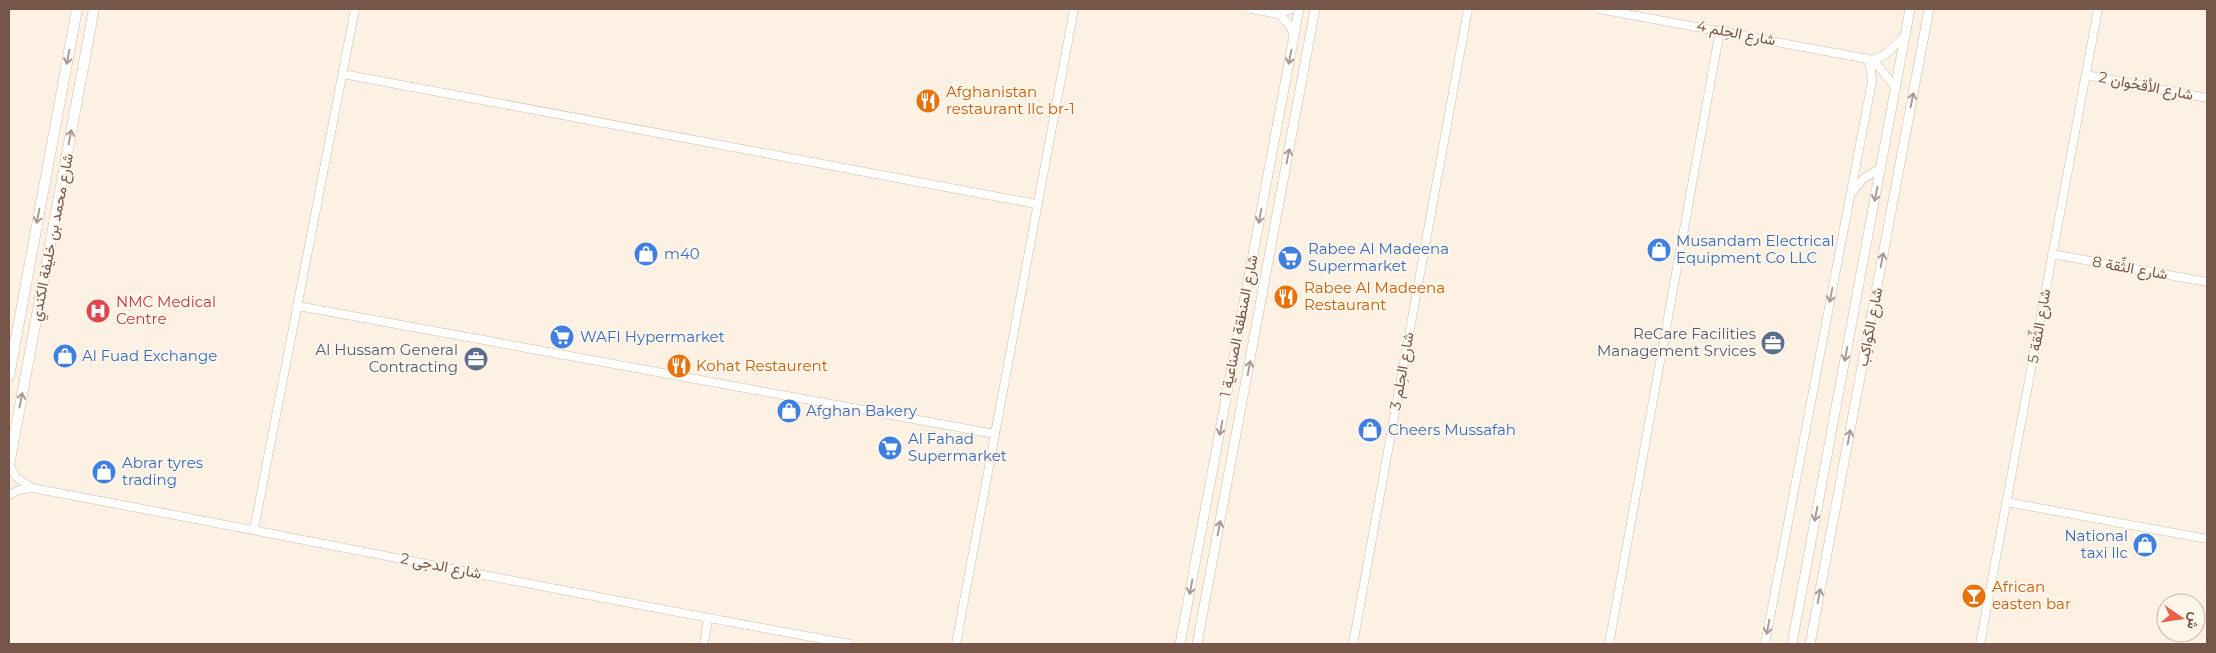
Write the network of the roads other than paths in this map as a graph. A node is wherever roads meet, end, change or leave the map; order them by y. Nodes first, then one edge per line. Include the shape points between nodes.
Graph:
1 (77, 9) edge
2 (94, 9) edge
3 (356, 9) edge
4 (1074, 9) edge
5 (1250, 9) edge
6 (1291, 9) edge
7 (1299, 9) edge
8 (1315, 9) edge
9 (1468, 9) edge
10 (1599, 9) edge
11 (1910, 9) edge
12 (1929, 9) edge
13 (2098, 9) edge
14 (1279, 14) junction
15 (1720, 30) junction
16 (1294, 36) junction
17 (1905, 36) junction
18 (1870, 59) junction
19 (343, 74) junction
20 (2086, 75) junction
21 (1896, 88) junction
22 (2207, 98) edge
23 (1881, 168) junction
24 (1850, 195) junction
25 (1036, 204) junction
26 (2052, 254) junction
27 (2207, 282) edge
28 (298, 306) junction
29 (9, 376) edge
30 (995, 434) junction
31 (9, 466) edge
32 (32, 488) junction
33 (9, 495) edge
34 (2006, 502) junction
35 (254, 529) junction
36 (2207, 539) edge
37 (708, 620) junction
38 (704, 644) edge
39 (850, 644) edge
40 (956, 644) edge
41 (1180, 644) edge
42 (1197, 644) edge
43 (1353, 644) edge
44 (1609, 644) edge
45 (1765, 644) edge
46 (1792, 644) edge
47 (1810, 644) edge
48 (1980, 644) edge

1 -> 29 main road, شارع محمد بن خليفة الكندي
31 -> 2 main road, شارع محمد بن خليفة الكندي
3 - 19 street
4 - 25 street
5 - 14 street
6 - 14 street
7 - 16 street, شارع المنطقة الصناعية 1
42 -> 8 street, شارع المنطقة الصناعية 1
9 - 43 street, شارع الحِلم 3
10 - 15 street, شارع الحِلم 4
11 - 17 street, شارع الكَواكِب
47 -> 12 street, شارع الكَواكِب
13 - 20 street, شارع الثِّقة 5
14 - 16 street
15 - 18 street, شارع الحِلم 4
15 - 44 street
16 -> 41 street, شارع المنطقة الصناعية 1
17 - 18 street via 1886,54
17 - 21 street, شارع الكَواكِب
18 - 21 street
18 - 24 street via 1872,81
19 - 25 street
19 - 28 street
20 - 22 street, شارع الأقحُوان 2
20 - 26 street, شارع الثِّقة 5
21 - 23 street, شارع الكَواكِب
23 - 24 street via 1864,178
23 -> 46 street, شارع الكَواكِب
24 -> 45 street
25 - 30 street
26 - 27 street, شارع الثِّقة 8
26 - 34 street, شارع الثِّقة 5
28 - 30 street
28 - 35 street
30 - 40 street
31 - 32 street via 21,481
32 - 33 street, شارع الدجى 2
32 - 35 street, شارع الدجى 2
34 - 36 street
34 - 48 street, شارع الثِّقة 5
35 - 37 street, شارع الدجى 2
37 - 38 street
37 - 39 street, شارع الدجى 2

